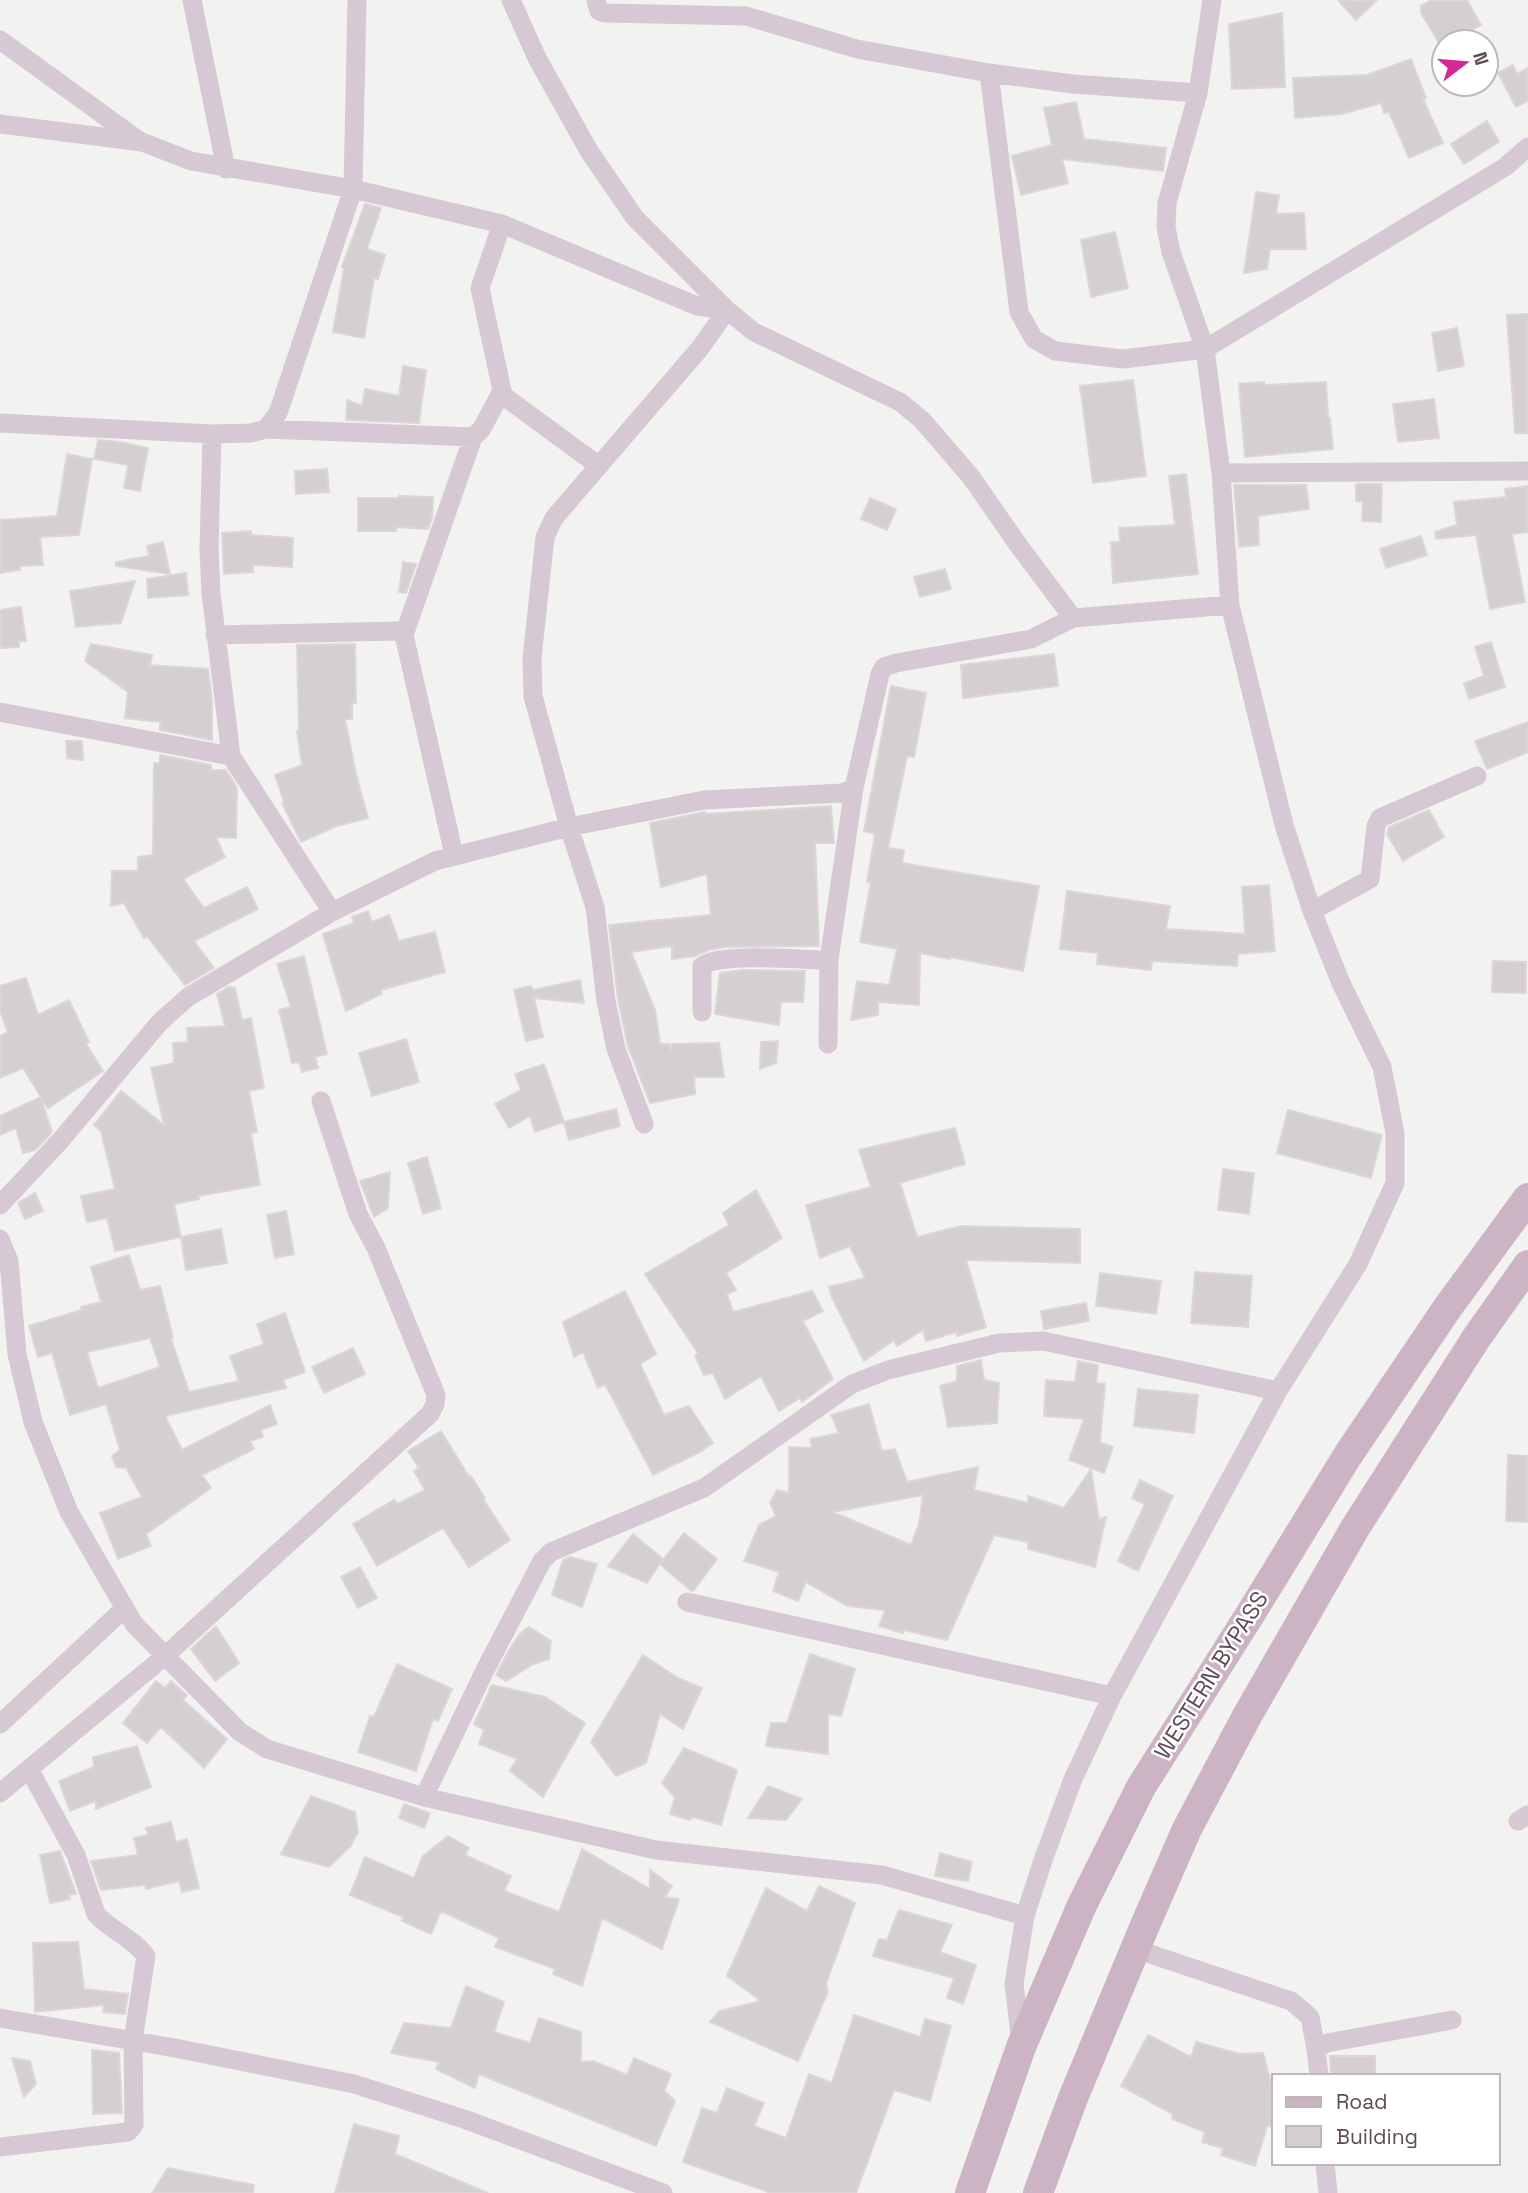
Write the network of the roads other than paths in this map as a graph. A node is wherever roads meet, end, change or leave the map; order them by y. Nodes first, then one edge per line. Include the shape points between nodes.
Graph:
1 (192, 0) edge
2 (357, 0) edge
3 (511, 0) edge
4 (596, 0) edge
5 (1212, 0) edge
6 (0, 40) edge
7 (989, 73) junction
8 (1198, 93) junction
9 (0, 124) edge
10 (142, 142) junction
11 (1528, 147) edge
12 (226, 169) junction
13 (353, 189) junction
14 (502, 223) junction
15 (727, 310) junction
16 (1205, 349) junction
17 (502, 391) junction
18 (0, 424) edge
19 (266, 429) junction
20 (212, 434) junction
21 (473, 437) junction
22 (598, 466) junction
23 (1528, 471) edge
24 (1221, 472) junction
25 (1230, 605) junction
26 (1073, 618) junction
27 (215, 635) junction
28 (404, 635) junction
29 (0, 712) edge
30 (231, 756) junction
31 (1477, 776) dead end
32 (854, 788) junction
33 (569, 827) junction
34 (454, 855) junction
35 (1312, 911) junction
36 (332, 912) junction
37 (829, 960) junction
38 (702, 1012) dead end
39 (828, 1044) dead end
40 (321, 1101) dead end
41 (644, 1124) dead end
42 (1528, 1198) edge
43 (0, 1205) edge
44 (0, 1239) edge
45 (1528, 1265) edge
46 (1278, 1391) junction
47 (687, 1602) dead end
48 (125, 1608) junction
49 (165, 1656) junction
50 (1112, 1696) junction
51 (0, 1724) edge
52 (29, 1769) junction
53 (0, 1793) edge
54 (424, 1797) junction
55 (1025, 1916) junction
56 (1135, 1949) junction
57 (0, 2018) edge
58 (1452, 2020) dead end
59 (134, 2041) junction
60 (1021, 2047) junction
61 (1317, 2049) junction
62 (1318, 2074) edge
63 (0, 2147) edge
64 (1325, 2165) edge
65 (663, 2193) edge
66 (970, 2193) edge
67 (1038, 2193) edge
68 (1328, 2193) edge

1 - 12 street
2 - 13 street
3 - 15 street via 537,58 589,151 635,218
4 - 7 street via 604,13 746,16 857,49
5 - 8 street
6 - 10 street
7 - 8 street
7 - 16 street via 1019,312 1034,339 1055,351 1124,359
8 - 16 street via 1167,202 1166,227
9 - 10 street
10 - 12 street
11 - 16 street via 1505,167
12 - 13 street
13 - 14 street
13 - 19 street via 278,413
14 - 15 street via 697,306
14 - 17 street via 480,288
15 - 22 street via 701,347
15 - 26 street via 754,332 900,402 922,421 971,477
16 - 24 street
17 - 21 street
17 - 22 street
18 - 20 street
19 - 20 street
19 - 21 street
20 - 27 street via 209,550
21 - 28 street
22 - 33 street via 554,518 545,537 532,658 533,696
23 - 24 street
24 - 25 street
25 - 26 street
25 - 35 street via 1284,825
26 - 32 street via 1031,639 884,667
27 - 28 street via 398,631
27 - 30 street
28 - 34 street
29 - 30 street
30 - 36 street
31 - 35 street via 1380,818 1370,879
32 - 33 street via 842,793 705,800
32 - 37 street
33 - 34 street
33 - 41 street via 595,907 616,1049
34 - 36 street
35 - 46 street via 1382,1067 1395,1133 1395,1183 1358,1264
36 - 43 street via 188,997 160,1022
37 - 38 street via 708,961 702,966
37 - 39 street
40 - 49 street via 358,1214 421,1356 435,1404 430,1415
42 - 60 main road, WESTERN BYPASS via 1348,1455 1141,1787 1082,1905
44 - 48 street via 9,1261 17,1354 33,1422 69,1512
45 - 56 main road, WESTERN BYPASS via 1354,1528 1188,1829
46 - 50 street
46 - 54 street via 1043,1341 999,1343 888,1370 852,1384 704,1488 551,1552 485,1670
47 - 50 street
48 - 49 street
48 - 51 street
49 - 52 street
49 - 54 street via 240,1732 267,1749
50 - 55 street via 1073,1779
52 - 53 street
52 - 59 street via 76,1855 96,1914 146,1956
54 - 55 street via 656,1850 882,1875
55 - 60 street via 1014,1984
56 - 61 street via 1291,2001 1310,2017
56 - 67 main road, WESTERN BYPASS
57 - 59 street
58 - 61 street via 1326,2043
59 - 63 street via 134,2125 128,2132
59 - 65 street via 354,2084 464,2119
60 - 66 main road, WESTERN BYPASS
61 - 62 street
64 - 68 street

